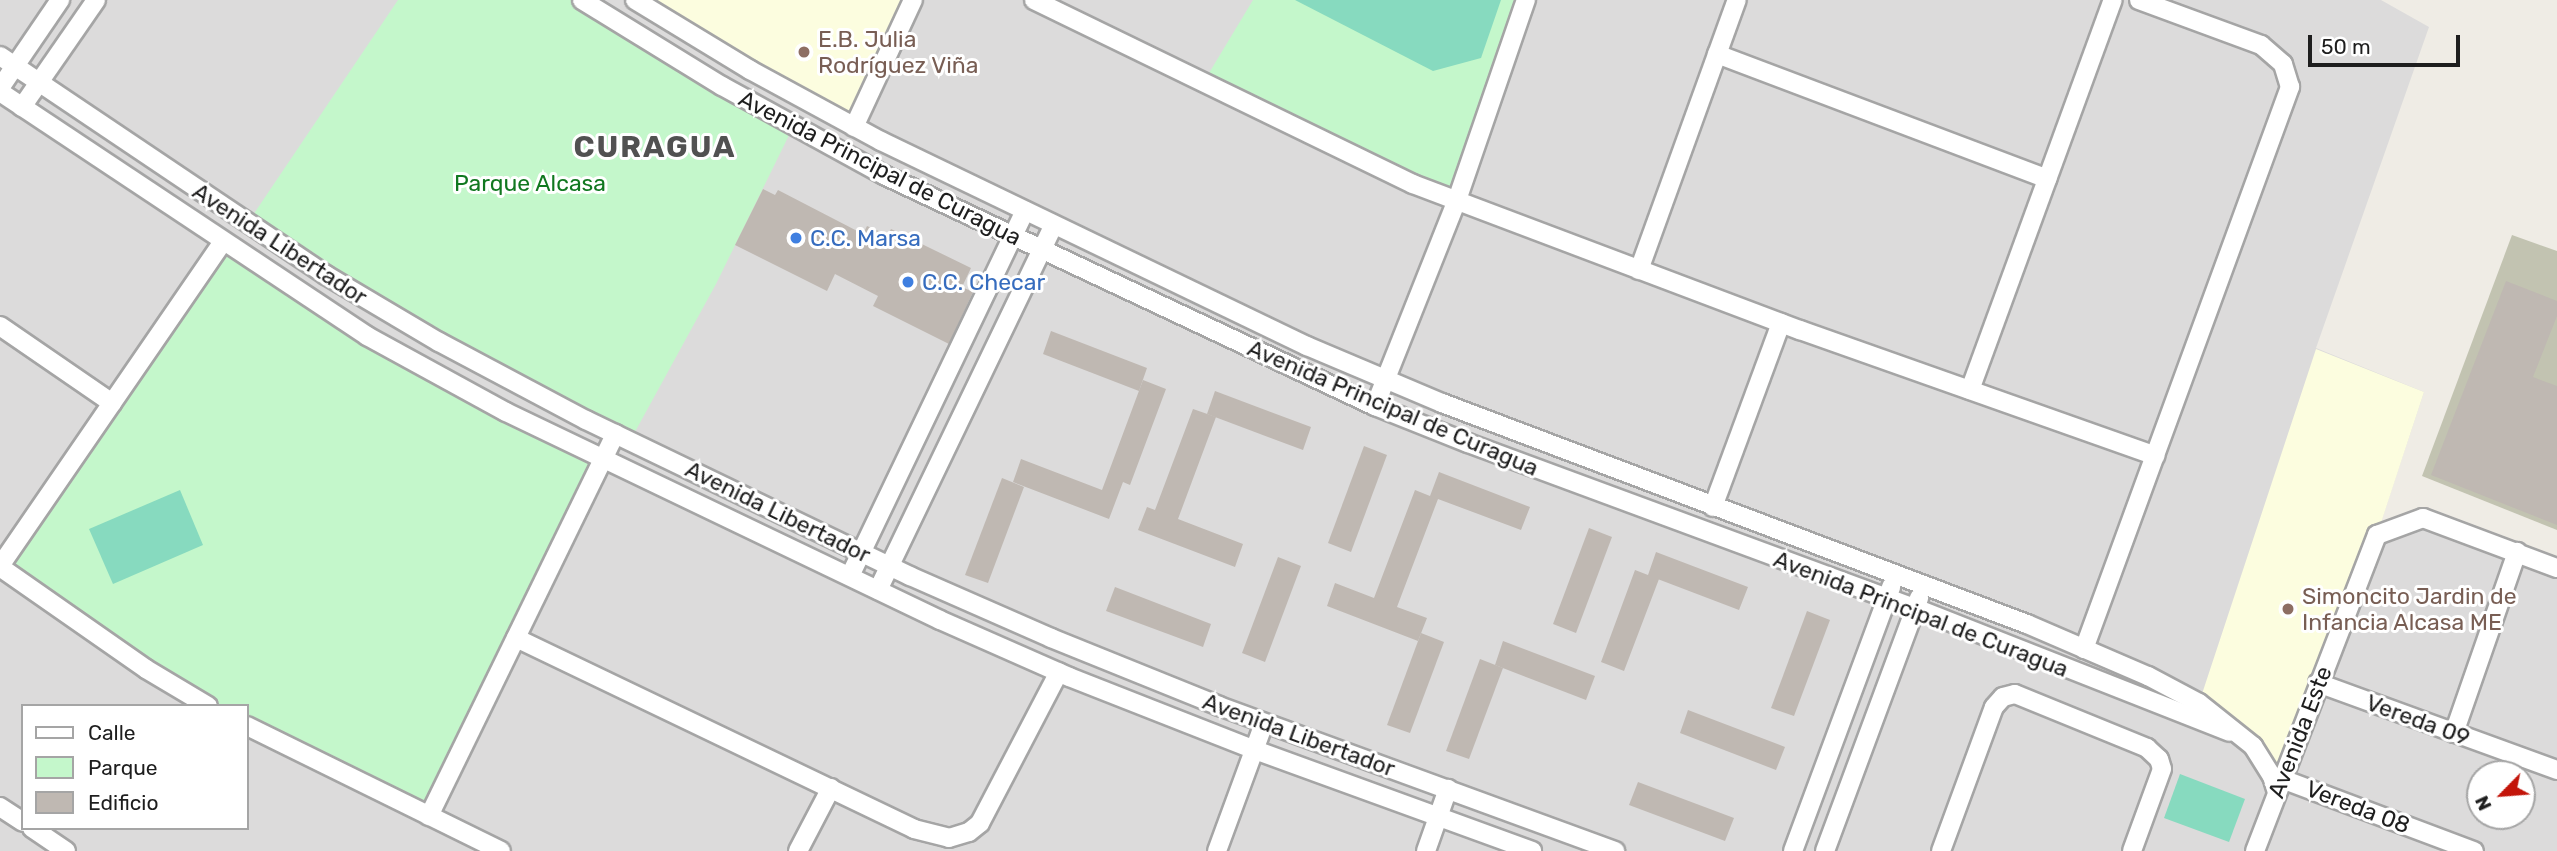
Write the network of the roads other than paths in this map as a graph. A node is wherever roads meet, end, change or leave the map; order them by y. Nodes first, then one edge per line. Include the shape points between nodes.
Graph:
1 (60, 0) edge
2 (96, 0) edge
3 (582, 0) edge
4 (635, 0) edge
5 (914, 0) edge
6 (1034, 0) edge
7 (1526, 0) edge
8 (1737, 0) edge
9 (2113, 0) edge
10 (2139, 0) edge
11 (1717, 54) junction
12 (7, 61) edge
13 (39, 83) junction
14 (0, 90) edge
15 (22, 107) junction
16 (854, 127) junction
17 (2047, 179) junction
18 (1457, 200) junction
19 (1025, 211) junction
20 (1054, 225) junction
21 (1013, 237) junction
22 (223, 241) junction
23 (1042, 251) junction
24 (1639, 270) junction
25 (1781, 323) junction
26 (0, 326) edge
27 (1386, 381) junction
28 (1970, 390) junction
29 (112, 403) junction
30 (1376, 406) junction
31 (615, 434) junction
32 (2155, 456) junction
33 (603, 460) junction
34 (1713, 507) junction
35 (861, 552) junction
36 (2517, 552) junction
37 (890, 566) junction
38 (0, 567) edge
39 (2557, 568) edge
40 (1896, 574) junction
41 (850, 576) junction
42 (1924, 585) junction
43 (878, 590) junction
44 (1887, 598) junction
45 (1915, 608) junction
46 (516, 638) junction
47 (2084, 649) junction
48 (1059, 673) junction
49 (2318, 683) junction
50 (205, 704) edge
51 (1265, 723) junction
52 (248, 726) edge
53 (2454, 733) junction
54 (2240, 736) junction
55 (1255, 750) junction
56 (2555, 765) edge
57 (2279, 785) junction
58 (831, 788) junction
59 (1448, 789) junction
60 (0, 807) edge
61 (429, 816) junction
62 (1438, 817) junction
63 (21, 821) edge
64 (35, 830) edge
65 (66, 851) edge
66 (501, 851) edge
67 (798, 851) edge
68 (1217, 851) edge
69 (1426, 851) edge
70 (1532, 851) edge
71 (1615, 851) edge
72 (1793, 851) edge
73 (1825, 851) edge
74 (1941, 851) edge
75 (2132, 851) edge
76 (2255, 851) edge
77 (2474, 851) edge

1 - 12 street
2 - 13 street
3 - 21 street, Avenida Principal de Curagua via 787,124
4 - 16 street, Avenida Principal de Curagua
5 - 16 street
6 - 18 street via 1358,160
7 - 18 street
8 - 11 street
9 - 17 street
10 - 32 street via 2261,45 2283,64 2290,88
11 - 17 street
11 - 24 street
12 - 13 street, Avenida Libertador
12 - 14 street
13 - 15 street
13 - 31 street, Avenida Libertador via 367,300
14 - 15 street, Avenida Libertador
15 - 22 street, Avenida Libertador
16 - 19 street, Avenida Principal de Curagua
17 - 28 street
18 - 24 street
18 - 27 street
19 - 20 street, Avenida Principal de Curagua
19 - 21 street
20 - 23 street
20 - 27 street, Avenida Principal de Curagua
21 - 23 street, Avenida Principal de Curagua
21 - 35 street
22 - 29 street
22 - 33 street, Avenida Libertador via 398,353
23 - 30 street, Avenida Principal de Curagua
23 - 37 street
24 - 25 street
25 - 28 street
25 - 34 street
26 - 29 street
27 - 30 street
27 - 34 street, Avenida Principal de Curagua
28 - 32 street
29 - 38 street
30 - 44 street, Avenida Principal de Curagua
31 - 33 street
31 - 35 street, Avenida Libertador
32 - 47 street
33 - 41 street, Avenida Libertador
33 - 46 street
34 - 40 street, Avenida Principal de Curagua
35 - 37 street, Avenida Libertador
35 - 41 street
36 - 39 street
36 - 49 street, Avenida Este via 2423,518 2377,535
36 - 53 street
37 - 43 street
37 - 51 street, Avenida Libertador via 1051,638
38 - 50 street via 146,669
40 - 42 street, Avenida Principal de Curagua
40 - 44 street
41 - 43 street, Avenida Libertador
42 - 45 street
42 - 47 street, Avenida Principal de Curagua
43 - 48 street, Avenida Libertador
44 - 45 street, Avenida Principal de Curagua
44 - 72 street
45 - 54 street, Avenida Principal de Curagua
45 - 73 street
46 - 58 street
46 - 61 street
47 - 54 street, Avenida Principal de Curagua via 2174,689
48 - 55 street, Avenida Libertador
48 - 58 street via 984,816 969,832 949,838 928,835
49 - 53 street, Vereda 09
49 - 57 street, Avenida Este
51 - 55 street
51 - 59 street, Avenida Libertador
52 - 61 street
53 - 56 street, Vereda 09
54 - 57 street, Avenida Principal de Curagua via 2264,760
55 - 62 street, Avenida Libertador
55 - 68 street
57 - 76 street, Avenida Este
57 - 77 street, Vereda 08
58 - 67 street
59 - 62 street
59 - 71 street, Avenida Libertador
60 - 63 street
61 - 66 street
62 - 69 street
62 - 70 street, Avenida Libertador
64 - 65 street
74 - 75 street via 1994,707 2003,697 2015,694 2147,748 2160,759 2162,769

